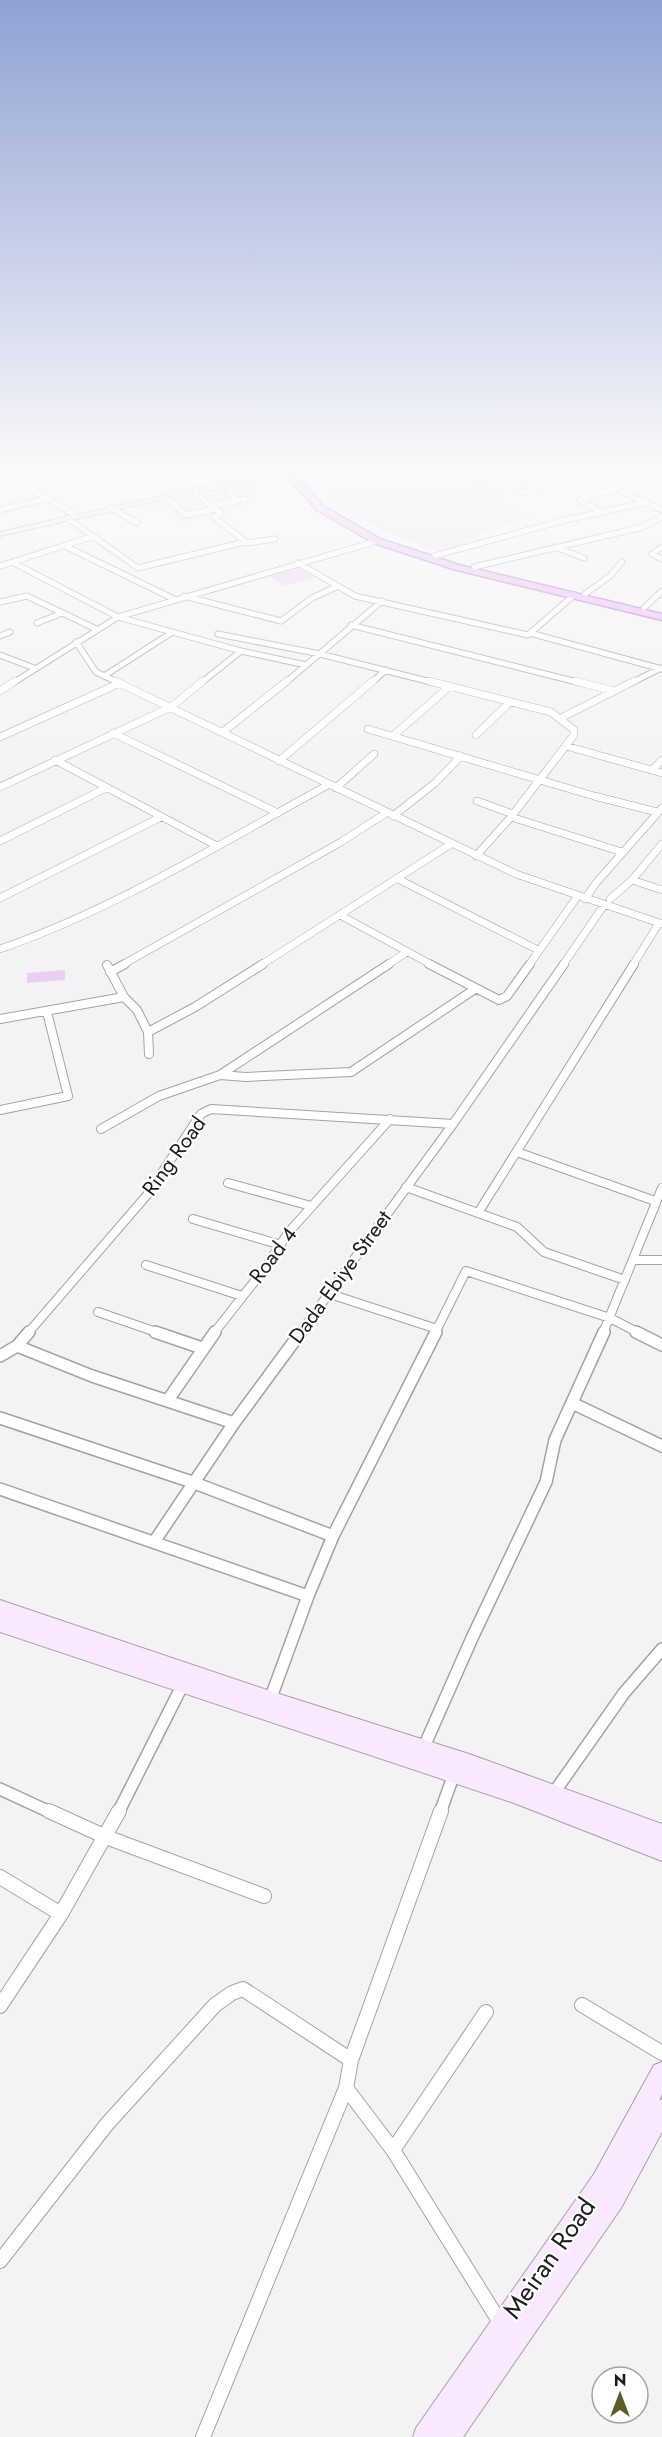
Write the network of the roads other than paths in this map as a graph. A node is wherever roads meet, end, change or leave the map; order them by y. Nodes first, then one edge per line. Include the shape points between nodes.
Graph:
1 (44, 579) edge
2 (132, 579) edge
3 (244, 579) edge
4 (323, 579) edge
5 (505, 579) edge
6 (522, 579) edge
7 (606, 579) edge
8 (336, 587) junction
9 (662, 591) edge
10 (585, 594) junction
11 (574, 595) junction
12 (184, 596) junction
13 (174, 599) junction
14 (1, 601) edge
15 (382, 601) junction
16 (644, 608) junction
17 (62, 614) junction
18 (662, 615) edge
19 (118, 617) junction
20 (37, 623) dead end
21 (351, 625) junction
22 (96, 629) junction
23 (10, 632) dead end
24 (171, 633) junction
25 (530, 633) junction
26 (218, 634) dead end
27 (0, 636) edge
28 (76, 642) junction
29 (241, 651) junction
30 (320, 654) junction
31 (0, 655) edge
32 (306, 665) junction
33 (34, 668) junction
34 (661, 668) edge
35 (386, 670) junction
36 (104, 676) junction
37 (120, 683) junction
38 (450, 686) junction
39 (0, 691) edge
40 (614, 692) junction
41 (510, 702) junction
42 (171, 707) junction
43 (561, 718) junction
44 (368, 729) dead end
45 (223, 732) junction
46 (113, 734) junction
47 (394, 735) junction
48 (476, 735) dead end
49 (0, 737) edge
50 (566, 746) junction
51 (374, 754) dead end
52 (461, 756) junction
53 (55, 760) junction
54 (662, 760) edge
55 (279, 761) junction
56 (652, 770) junction
57 (662, 773) edge
58 (540, 778) junction
59 (332, 786) junction
60 (0, 787) edge
61 (106, 788) junction
62 (477, 801) dead end
63 (660, 810) edge
64 (278, 813) junction
65 (390, 815) junction
66 (512, 816) junction
67 (160, 817) junction
68 (0, 841) edge
69 (451, 844) junction
70 (218, 846) junction
71 (661, 846) edge
72 (622, 852) junction
73 (476, 856) junction
74 (399, 879) junction
75 (632, 880) junction
76 (662, 890) edge
77 (0, 898) edge
78 (581, 898) junction
79 (610, 899) dead end
80 (604, 905) junction
81 (340, 915) junction
82 (661, 923) edge
83 (0, 949) edge
84 (538, 950) junction
85 (407, 952) junction
86 (475, 989) junction
87 (123, 997) junction
88 (47, 1012) junction
89 (0, 1019) edge
90 (148, 1032) junction
91 (150, 1054) dead end
92 (220, 1075) junction
93 (0, 1110) edge
94 (390, 1119) junction
95 (453, 1124) junction
96 (101, 1129) dead end
97 (517, 1152) junction
98 (228, 1183) dead end
99 (406, 1187) junction
100 (659, 1196) edge
101 (311, 1206) junction
102 (478, 1213) junction
103 (193, 1219) dead end
104 (281, 1245) junction
105 (634, 1260) junction
106 (662, 1260) edge
107 (146, 1265) dead end
108 (625, 1280) junction
109 (327, 1293) junction
110 (242, 1296) junction
111 (98, 1312) dead end
112 (610, 1318) junction
113 (438, 1329) junction
114 (662, 1345) edge
115 (17, 1346) junction
116 (202, 1348) junction
117 (0, 1356) edge
118 (168, 1400) junction
119 (572, 1402) junction
120 (0, 1418) edge
121 (234, 1423) junction
122 (662, 1446) edge
123 (192, 1482) junction
124 (1, 1492) edge
125 (333, 1536) junction
126 (154, 1542) junction
127 (308, 1596) junction
128 (0, 1608) edge
129 (0, 1624) edge
130 (662, 1649) edge
131 (183, 1684) junction
132 (270, 1700) junction
133 (423, 1749) junction
134 (454, 1774) junction
135 (0, 1789) edge
136 (553, 1794) junction
137 (662, 1834) edge
138 (106, 1837) junction
139 (662, 1851) edge
140 (0, 1877) edge
141 (264, 1896) dead end
142 (61, 1914) junction
143 (582, 2005) dead end
144 (0, 2006) edge
145 (486, 2012) dead end
146 (662, 2053) edge
147 (351, 2060) junction
148 (662, 2073) edge
149 (346, 2088) junction
150 (662, 2110) edge
151 (393, 2150) junction
152 (0, 2261) edge
153 (502, 2326) junction
154 (203, 2437) edge
155 (424, 2437) edge
156 (448, 2437) edge

1 - 19 street
2 - 13 street
3 - 12 street
4 - 8 street
5 - 11 highway
6 - 10 highway
7 - 10 street
8 - 12 street via 312,598 281,621
8 - 15 street
9 - 16 street
10 - 16 highway
11 - 18 highway
11 - 25 street
12 - 13 street
13 - 19 street
14 - 17 street via 27,596
15 - 21 street
15 - 25 street via 501,630
16 - 18 highway
17 - 20 street
17 - 22 street
19 - 22 street
19 - 24 street
21 - 30 street
21 - 40 street
22 - 28 street
23 - 27 street
24 - 29 street
24 - 36 street
25 - 34 street
26 - 30 street
28 - 33 street
28 - 36 street via 91,667
29 - 32 street
29 - 42 street
30 - 32 street
30 - 35 street
31 - 33 street
32 - 45 street
33 - 39 street
34 - 40 street
35 - 38 street
35 - 55 street
36 - 37 street
37 - 42 street
37 - 49 street
38 - 41 street
38 - 47 street
40 - 43 street
41 - 43 street
41 - 48 street
42 - 45 street
42 - 46 street
43 - 50 street via 575,732
44 - 47 street
45 - 55 street
46 - 53 street
46 - 64 street
47 - 52 street
50 - 56 street
50 - 58 street
51 - 59 street
52 - 58 street
52 - 65 street via 435,783
53 - 60 street
53 - 61 street
54 - 56 street
55 - 59 street
56 - 57 street
58 - 63 street via 594,796
58 - 66 street
59 - 64 street
59 - 65 street
61 - 67 street
61 - 68 street
62 - 66 street
63 - 72 street
64 - 70 street
65 - 69 street
65 - 87 street via 108,968
66 - 72 street
66 - 73 street
67 - 70 street
67 - 77 street
69 - 73 street
69 - 74 street
70 - 83 street via 80,918
71 - 75 street
72 - 78 street
73 - 78 street
74 - 81 street
74 - 84 street
75 - 76 street
75 - 79 street
78 - 80 street
78 - 84 street
80 - 82 street
80 - 95 street, Dada Ebiye Street
81 - 85 street
81 - 90 street via 195,1007
82 - 97 street
84 - 86 street via 505,999 492,998
85 - 86 street
85 - 92 street
86 - 92 street via 351,1072
87 - 88 street
87 - 90 street via 137,1010
88 - 89 street
88 - 93 street via 68,1096
90 - 91 street
92 - 96 street via 159,1096
94 - 95 street, Ring Road
94 - 101 street, Road 4
94 - 115 street, Ring Road via 211,1108 201,1114 147,1195
95 - 99 street, Dada Ebiye Street
97 - 100 street
97 - 102 street
98 - 101 street
99 - 102 street
99 - 109 street, Dada Ebiye Street
100 - 105 street
101 - 104 street, Road 4
102 - 108 street via 516,1227 544,1252
103 - 104 street
104 - 110 street, Road 4
105 - 106 street
105 - 108 street
107 - 110 street
108 - 112 street
109 - 113 street
109 - 121 street, Dada Ebiye Street
110 - 116 street, Road 4
111 - 116 street
112 - 113 street via 470,1271 464,1273
112 - 114 street
112 - 119 street
113 - 125 street
115 - 117 street, Ring Road
115 - 118 street
116 - 118 street, Road 4
118 - 121 street
119 - 122 street
119 - 133 street via 555,1440 546,1482
120 - 123 street
121 - 123 street, Dada Ebiye Street
123 - 125 street
123 - 126 street, Dada Ebiye Street
124 - 126 street
125 - 127 street
126 - 127 street
127 - 132 street
128 - 132 street
129 - 131 street
130 - 136 street via 624,1693
131 - 134 street
131 - 138 street
132 - 133 street
133 - 136 street
134 - 139 street
134 - 147 street
135 - 138 street
136 - 137 street
138 - 141 street
138 - 142 street
140 - 142 street
142 - 144 street
143 - 146 street
145 - 151 street
147 - 149 street
147 - 152 street via 243,1989 232,1993 215,2005 107,2124
148 - 153 street, Meiran Road via 602,2182
149 - 151 street
149 - 154 street
150 - 156 street, Meiran Road via 613,2200
151 - 153 street
153 - 155 street, Meiran Road

